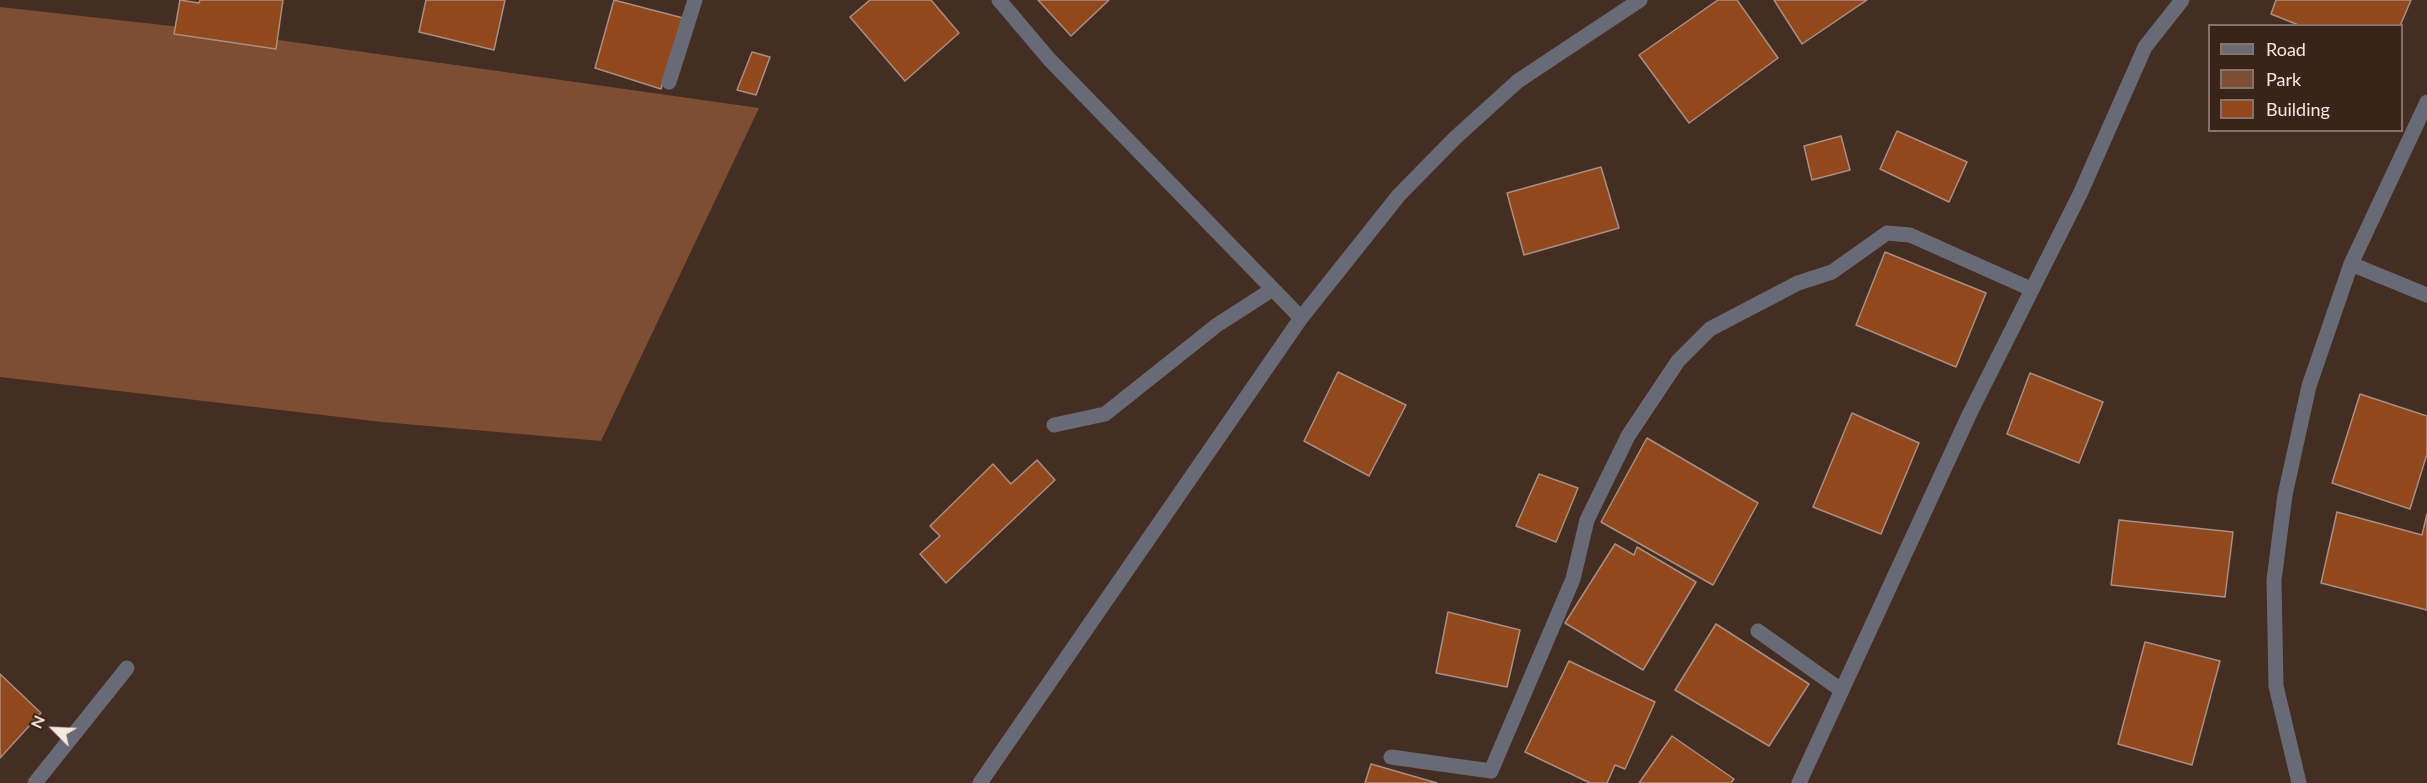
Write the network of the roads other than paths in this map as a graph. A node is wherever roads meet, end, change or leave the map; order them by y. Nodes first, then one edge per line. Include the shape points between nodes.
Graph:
1 (695, 0) edge
2 (999, 0) edge
3 (1640, 0) edge
4 (2182, 0) edge
5 (669, 82) dead end
6 (2427, 102) edge
7 (2351, 264) junction
8 (1273, 289) junction
9 (2031, 289) junction
10 (2427, 295) edge
11 (1300, 318) junction
12 (1054, 425) dead end
13 (1758, 631) dead end
14 (127, 668) dead end
15 (1841, 690) junction
16 (1391, 757) dead end
17 (35, 783) edge
18 (980, 783) edge
19 (1799, 783) edge
20 (2299, 783) edge

1 - 5 street
2 - 8 street via 1049,58
3 - 11 street via 1518,81 1455,138 1399,195
4 - 9 street via 2145,47 2080,194
6 - 7 street
7 - 10 street
7 - 20 street via 2309,386 2285,495 2274,580 2276,686
8 - 11 street
8 - 12 street via 1217,325 1105,414
9 - 15 street
9 - 16 street via 1910,235 1887,233 1832,272 1798,283 1710,329 1678,361 1623,447 1587,520 1573,579 1491,771
11 - 18 street
13 - 15 street
14 - 17 street
15 - 19 street

